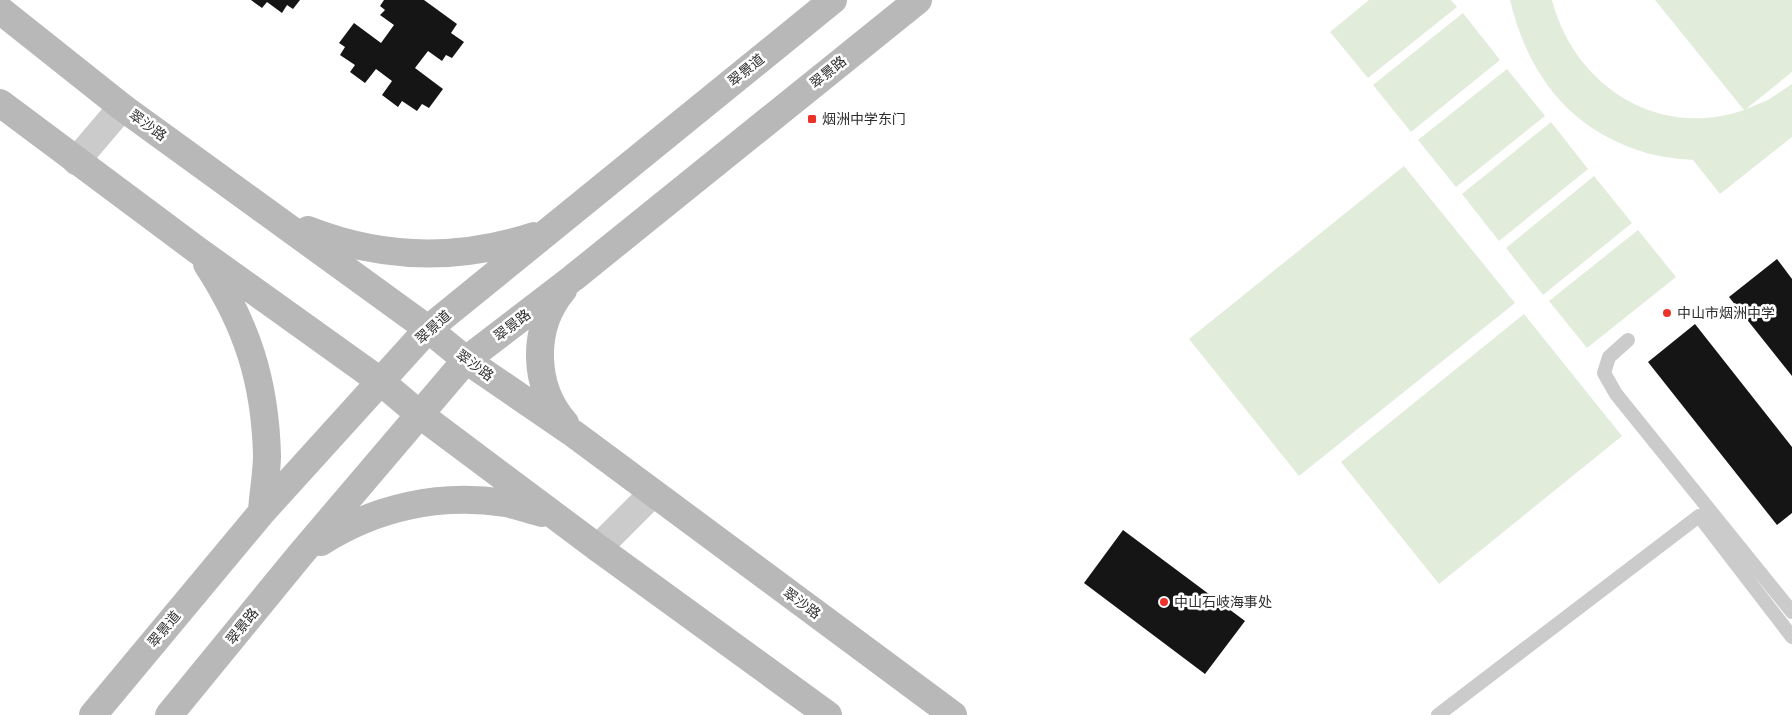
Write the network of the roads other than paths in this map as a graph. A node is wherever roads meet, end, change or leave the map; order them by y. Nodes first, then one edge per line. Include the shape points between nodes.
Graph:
1 (834, 0) edge
2 (918, 0) edge
3 (0, 10) edge
4 (0, 103) edge
5 (122, 107) junction
6 (76, 161) junction
7 (258, 206) junction
8 (547, 231) junction
9 (197, 250) junction
10 (573, 278) junction
11 (428, 329) junction
12 (1628, 340) dead end
13 (466, 360) junction
14 (380, 381) junction
15 (419, 414) junction
16 (574, 434) junction
17 (653, 494) junction
18 (262, 512) junction
19 (558, 518) junction
20 (598, 548) junction
21 (300, 555) junction
22 (1792, 612) edge
23 (1792, 637) edge
24 (93, 715) edge
25 (169, 715) edge
26 (828, 715) edge
27 (953, 715) edge
28 (1438, 715) edge

1 - 8 main road, 翠景道
2 - 10 main road, 翠景路
3 - 5 main road, 翠沙路
4 - 6 main road
5 - 6 street
5 - 7 main road, 翠沙路
6 - 9 main road
7 - 8 main road via 336,242 422,255 482,250
7 - 11 main road, 翠沙路
8 - 11 main road, 翠景道
9 - 14 main road
9 - 18 main road via 228,297 250,347 264,401 267,456
10 - 13 main road, 翠景路
10 - 16 main road via 557,297 546,319 540,343 540,368 546,393
11 - 13 main road, 翠沙路
11 - 14 main road, 翠景道
12 - 22 lane via 1609,357 1604,373 1616,394
13 - 15 main road, 翠景路
13 - 16 main road, 翠沙路
14 - 15 main road
14 - 18 main road, 翠景道
15 - 19 main road
15 - 21 main road, 翠景路
16 - 17 main road, 翠沙路
17 - 20 street
17 - 27 main road, 翠沙路
18 - 24 main road, 翠景道
19 - 20 main road
19 - 21 main road via 506,503 442,500 397,507 346,526
20 - 26 main road
21 - 25 main road, 翠景路
23 - 28 lane via 1699,516

